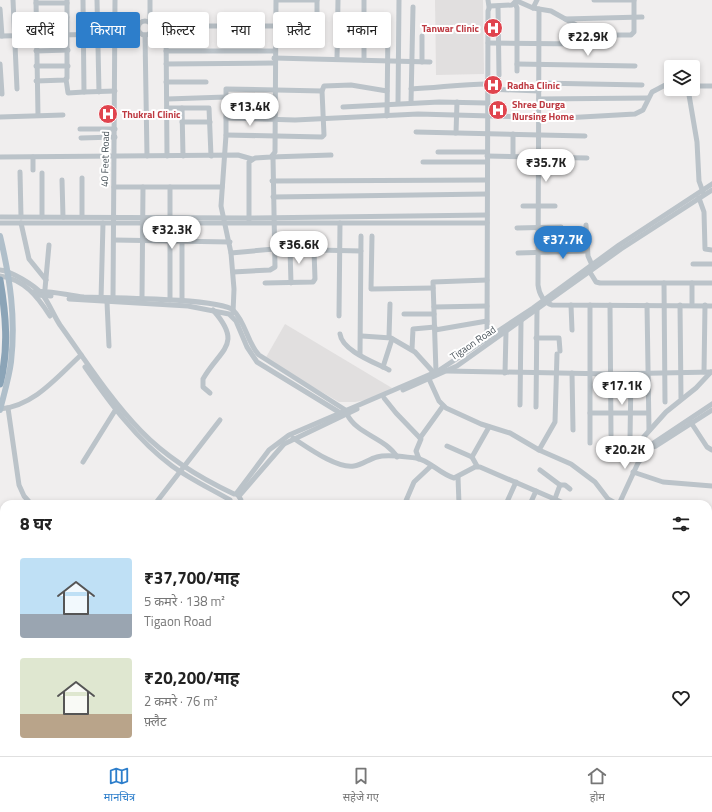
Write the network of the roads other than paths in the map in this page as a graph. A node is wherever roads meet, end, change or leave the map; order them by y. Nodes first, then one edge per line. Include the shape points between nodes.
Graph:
1 (12, 0) edge
2 (83, 0) edge
3 (97, 0) edge
4 (115, 0) edge
5 (150, 0) edge
6 (317, 0) edge
7 (338, 0) edge
8 (364, 0) edge
9 (399, 0) edge
10 (488, 0) edge
11 (537, 0) edge
12 (594, 0) edge
13 (634, 0) edge
14 (36, 1) edge
15 (67, 1) edge
16 (516, 1) edge
17 (498, 6) junction
18 (413, 7) dead end
19 (489, 7) junction
20 (533, 8) junction
21 (0, 9) edge
22 (539, 9) junction
23 (13, 12) edge
24 (36, 12) edge
25 (68, 12) edge
26 (83, 12) edge
27 (97, 12) edge
28 (115, 12) edge
29 (150, 12) edge
30 (276, 12) edge
31 (317, 12) edge
32 (634, 17) junction
33 (642, 17) dead end
34 (565, 19) junction
35 (209, 26) edge
36 (273, 26) edge
37 (140, 32) edge
38 (76, 34) edge
39 (148, 34) edge
40 (12, 35) edge
41 (68, 35) edge
42 (145, 35) junction
43 (594, 35) junction
44 (1, 36) edge
45 (422, 36) dead end
46 (488, 43) junction
47 (498, 43) junction
48 (517, 43) junction
49 (539, 43) junction
50 (15, 48) edge
51 (83, 48) edge
52 (98, 48) edge
53 (115, 48) edge
54 (387, 48) edge
55 (68, 50) joint
56 (274, 50) joint
57 (36, 51) joint
58 (166, 51) joint
59 (337, 59) junction
60 (274, 60) junction
61 (364, 60) junction
62 (387, 61) junction
63 (399, 61) junction
64 (412, 61) junction
65 (422, 62) junction
66 (430, 62) dead end
67 (0, 64) edge
68 (166, 64) junction
69 (517, 64) junction
70 (540, 65) junction
71 (36, 66) junction
72 (68, 66) junction
73 (635, 66) dead end
74 (517, 71) dead end
75 (499, 75) dead end
76 (66, 79) junction
77 (36, 81) junction
78 (166, 82) junction
79 (206, 82) dead end
80 (539, 83) junction
81 (642, 85) dead end
82 (664, 86) edge
83 (700, 86) edge
84 (712, 86) edge
85 (487, 87) junction
86 (17, 89) dead end
87 (274, 89) junction
88 (411, 89) junction
89 (115, 91) junction
90 (322, 91) junction
91 (387, 91) junction
92 (539, 91) junction
93 (84, 92) junction
94 (99, 92) junction
95 (2, 94) dead end
96 (689, 96) edge
97 (226, 97) junction
98 (648, 98) junction
99 (167, 99) junction
100 (539, 99) junction
101 (457, 102) junction
102 (398, 103) junction
103 (411, 103) junction
104 (487, 103) junction
105 (387, 104) junction
106 (343, 107) dead end
107 (167, 108) junction
108 (182, 108) junction
109 (456, 114) junction
110 (38, 115) junction
111 (63, 115) dead end
112 (487, 115) junction
113 (387, 116) junction
114 (0, 117) edge
115 (538, 117) junction
116 (226, 118) junction
117 (274, 119) junction
118 (324, 120) junction
119 (182, 122) junction
120 (210, 122) junction
121 (80, 129) dead end
122 (115, 129) junction
123 (416, 132) dead end
124 (456, 133) junction
125 (487, 133) junction
126 (513, 134) junction
127 (538, 134) junction
128 (226, 135) junction
129 (275, 136) junction
130 (586, 136) dead end
131 (81, 138) dead end
132 (115, 138) junction
133 (438, 152) dead end
134 (487, 154) junction
135 (225, 155) junction
136 (331, 155) dead end
137 (115, 156) junction
138 (147, 156) junction
139 (167, 156) junction
140 (183, 156) junction
141 (211, 156) junction
142 (513, 156) junction
143 (0, 157) edge
144 (33, 157) junction
145 (272, 157) junction
146 (538, 157) junction
147 (587, 158) dead end
148 (252, 159) junction
149 (423, 162) dead end
150 (486, 162) junction
151 (33, 170) dead end
152 (20, 172) dead end
153 (42, 173) dead end
154 (82, 178) dead end
155 (62, 180) dead end
156 (487, 180) junction
157 (272, 181) junction
158 (712, 184) edge
159 (143, 186) junction
160 (114, 187) junction
161 (170, 187) junction
162 (222, 187) junction
163 (712, 190) edge
164 (487, 194) junction
165 (701, 194) junction
166 (273, 197) junction
167 (523, 206) dead end
168 (538, 206) junction
169 (555, 206) dead end
170 (487, 215) junction
171 (0, 217) edge
172 (21, 217) junction
173 (42, 217) junction
174 (63, 217) junction
175 (82, 217) junction
176 (114, 217) junction
177 (142, 217) junction
178 (170, 217) junction
179 (273, 217) junction
180 (223, 218) junction
181 (249, 218) junction
182 (0, 223) edge
183 (21, 223) junction
184 (103, 223) junction
185 (114, 223) junction
186 (340, 223) junction
187 (487, 223) junction
188 (143, 224) junction
189 (171, 224) junction
190 (226, 224) junction
191 (249, 224) junction
192 (273, 224) junction
193 (586, 225) dead end
194 (538, 227) junction
195 (561, 227) dead end
196 (517, 228) dead end
197 (361, 236) dead end
198 (372, 236) dead end
199 (0, 239) edge
200 (114, 240) junction
201 (143, 241) junction
202 (171, 242) junction
203 (182, 242) junction
204 (230, 242) junction
205 (49, 245) dead end
206 (274, 249) junction
207 (290, 249) junction
208 (314, 250) junction
209 (712, 250) edge
210 (340, 251) junction
211 (361, 251) junction
212 (587, 251) junction
213 (518, 252) dead end
214 (231, 253) junction
215 (538, 253) junction
216 (693, 264) dead end
217 (712, 264) edge
218 (590, 268) junction
219 (0, 270) edge
220 (233, 272) junction
221 (9, 275) junction
222 (0, 276) edge
223 (0, 280) edge
224 (46, 280) junction
225 (487, 280) junction
226 (265, 283) dead end
227 (291, 283) junction
228 (664, 283) junction
229 (692, 283) junction
230 (712, 283) edge
231 (433, 288) junction
232 (39, 292) junction
233 (142, 298) junction
234 (107, 300) junction
235 (170, 300) junction
236 (182, 301) junction
237 (545, 302) junction
238 (390, 304) dead end
239 (571, 305) junction
240 (590, 305) junction
241 (610, 305) junction
242 (647, 305) junction
243 (664, 305) junction
244 (680, 305) junction
245 (692, 305) junction
246 (487, 306) junction
247 (705, 306) junction
248 (712, 306) edge
249 (434, 307) junction
250 (213, 310) junction
251 (537, 310) junction
252 (233, 313) junction
253 (404, 314) dead end
254 (434, 314) junction
255 (338, 316) dead end
256 (487, 321) junction
257 (521, 321) junction
258 (435, 328) junction
259 (572, 330) dead end
260 (506, 332) junction
261 (340, 334) dead end
262 (362, 336) junction
263 (391, 338) junction
264 (536, 338) junction
265 (487, 342) junction
266 (109, 346) dead end
267 (412, 350) junction
268 (360, 355) junction
269 (80, 356) junction
270 (383, 367) junction
271 (389, 370) dead end
272 (439, 371) junction
273 (704, 372) junction
274 (711, 372) edge
275 (505, 373) junction
276 (521, 373) junction
277 (537, 373) junction
278 (556, 373) junction
279 (572, 373) junction
280 (665, 373) junction
281 (681, 373) junction
282 (591, 374) junction
283 (611, 374) junction
284 (631, 374) junction
285 (648, 374) junction
286 (429, 379) junction
287 (0, 384) edge
288 (210, 393) dead end
289 (384, 398) junction
290 (681, 398) junction
291 (665, 402) dead end
292 (712, 404) edge
293 (520, 405) dead end
294 (443, 406) junction
295 (536, 407) dead end
296 (8, 408) junction
297 (0, 409) edge
298 (116, 409) junction
299 (712, 411) edge
300 (648, 412) junction
301 (344, 413) junction
302 (590, 413) junction
303 (611, 413) junction
304 (631, 413) junction
305 (220, 420) dead end
306 (690, 421) junction
307 (489, 427) junction
308 (573, 430) dead end
309 (649, 430) junction
310 (611, 435) dead end
311 (293, 438) junction
312 (420, 438) junction
313 (630, 439) dead end
314 (641, 440) dead end
315 (590, 443) dead end
316 (447, 446) dead end
317 (539, 450) junction
318 (711, 451) edge
319 (397, 457) junction
320 (472, 457) junction
321 (418, 459) junction
322 (83, 462) dead end
323 (431, 466) junction
324 (477, 466) junction
325 (181, 468) junction
326 (540, 470) dead end
327 (633, 472) junction
328 (458, 477) junction
329 (516, 482) junction
330 (560, 485) junction
331 (712, 486) edge
332 (570, 489) dead end
333 (536, 491) junction
334 (236, 495) junction
335 (28, 500) edge
336 (158, 500) edge
337 (227, 500) edge
338 (232, 500) edge
339 (241, 500) edge
340 (407, 500) edge
341 (459, 500) edge
342 (508, 500) edge
343 (532, 500) edge
344 (552, 500) edge
345 (554, 500) edge
346 (610, 500) edge
347 (620, 500) edge

1 - 23 street
2 - 26 street
3 - 27 street
4 - 28 street, 40 Feet Road
5 - 29 street
6 - 30 street via 276,0
6 - 31 street
7 - 59 street
8 - 61 street
9 - 63 street
10 - 19 street
11 - 20 street
12 - 13 street
13 - 32 street
14 - 15 street
14 - 24 street
15 - 25 street
16 - 17 street
16 - 20 street
16 - 48 street
17 - 19 street
17 - 47 street
18 - 64 street
19 - 46 street
20 - 22 street
21 - 44 street
22 - 34 street via 548,10
22 - 49 street
32 - 33 street
32 - 34 street
32 - 43 street via 632,35
34 - 43 street
35 - 36 street
37 - 42 street
38 - 41 street
39 - 42 street
40 - 44 street
42 - 138 street
43 - 49 street via 587,43
45 - 65 street
46 - 47 street
46 - 85 street
47 - 48 street
47 - 75 street
48 - 49 street
48 - 69 street
49 - 70 street
50 - 86 street
51 - 93 street
52 - 94 street
53 - 89 street, 40 Feet Road
54 - 62 street
55 - 57 street
55 - 72 street
56 - 58 street
56 - 60 street
57 - 71 street
58 - 68 street
59 - 60 street
59 - 61 street
60 - 68 street
60 - 87 street
61 - 62 street
62 - 63 street
62 - 91 street
63 - 64 street
63 - 102 street
64 - 65 street
64 - 88 street
65 - 66 street
67 - 95 street
68 - 78 street
69 - 70 street
69 - 74 street
70 - 73 street
70 - 80 street
71 - 72 street
71 - 77 street
72 - 76 street
76 - 77 street
76 - 93 street via 68,93
77 - 110 street
78 - 79 street
78 - 99 street
80 - 81 street
80 - 92 street
82 - 98 street via 652,92
83 - 84 street
85 - 88 street via 457,85
85 - 92 street
85 - 104 street
87 - 90 street
87 - 97 street via 226,89
87 - 117 street
88 - 103 street
89 - 94 street
89 - 122 street, 40 Feet Road
90 - 91 street via 324,86 346,85
90 - 118 street
91 - 105 street
92 - 100 street
93 - 94 street
96 - 165 street via 697,142
97 - 99 street
97 - 116 street
98 - 100 street
98 - 115 street via 643,110 635,114 584,118
99 - 107 street
100 - 115 street
101 - 103 street
101 - 104 street
101 - 109 street
102 - 103 street
102 - 105 street
104 - 112 street
105 - 106 street
105 - 113 street
107 - 108 street
107 - 139 street
108 - 119 street
108 - 120 street via 209,108
109 - 112 street
109 - 113 street
109 - 124 street
110 - 111 street
110 - 114 street
112 - 115 street
112 - 125 street
113 - 118 street
115 - 127 street
116 - 117 street
116 - 128 street
117 - 118 street
117 - 129 street
118 - 129 street via 322,137
119 - 120 street
119 - 140 street
120 - 141 street
121 - 122 street
122 - 132 street, 40 Feet Road
123 - 124 street
124 - 125 street
125 - 126 street
125 - 134 street
126 - 127 street
126 - 142 street
127 - 130 street
127 - 146 street
128 - 129 street
128 - 135 street
129 - 145 street via 275,152
131 - 132 street
132 - 137 street, 40 Feet Road
133 - 134 street
134 - 142 street
134 - 150 street
135 - 141 street
135 - 148 street via 238,154
135 - 162 street
136 - 145 street
137 - 138 street
137 - 144 street
137 - 160 street, 40 Feet Road
138 - 139 street
139 - 140 street
140 - 141 street
142 - 146 street
143 - 144 street
144 - 151 street
145 - 148 street
145 - 157 street
146 - 147 street
146 - 168 street
148 - 181 street via 249,162
149 - 150 street
150 - 156 street
152 - 172 street
153 - 173 street
154 - 175 street
155 - 174 street
156 - 157 street
156 - 164 street
157 - 166 street
158 - 165 street
159 - 160 street
159 - 161 street
159 - 177 street
160 - 176 street, 40 Feet Road
161 - 162 street
161 - 178 street
162 - 180 street
163 - 165 street, Tigaon Road
164 - 166 street
164 - 170 street
165 - 209 street via 705,249
165 - 218 street, Tigaon Road
165 - 218 street, Tigaon Road via 693,195
166 - 179 street
167 - 168 street
168 - 169 street
168 - 194 street
170 - 179 street
170 - 187 street
171 - 172 street
172 - 173 street
173 - 174 street
174 - 175 street
175 - 176 street
176 - 177 street
176 - 185 street, 40 Feet Road
177 - 178 street
177 - 188 street
178 - 180 street
178 - 189 street
179 - 181 street
179 - 192 street
180 - 181 street
180 - 190 street
181 - 191 street
182 - 183 street
183 - 184 street
183 - 224 street via 27,255 31,264
184 - 185 street
184 - 234 street
185 - 188 street
185 - 200 street, 40 Feet Road
186 - 187 street
186 - 192 street
186 - 210 street
187 - 225 street
188 - 189 street
188 - 201 street
189 - 190 street
189 - 202 street
190 - 191 street
190 - 204 street
191 - 192 street
192 - 206 street
193 - 212 street
194 - 195 street
194 - 196 street
194 - 215 street
197 - 211 street
198 - 231 street via 371,289
199 - 221 main road
200 - 201 street
200 - 234 street, 40 Feet Road
201 - 202 street
201 - 233 street
202 - 203 street
202 - 235 street
203 - 204 street
203 - 236 street
204 - 214 street
205 - 224 street
206 - 207 street
206 - 214 street
206 - 220 street via 273,269
207 - 208 street
207 - 227 street
208 - 210 street
208 - 227 street via 314,281
210 - 211 street
210 - 255 street
211 - 262 street
212 - 215 street
212 - 218 street
213 - 215 street
214 - 220 street
215 - 237 street via 538,286
216 - 217 street
218 - 228 street via 596,282 600,283
218 - 237 street, Tigaon Road
219 - 221 street
220 - 252 street
221 - 222 street
221 - 232 street
221 - 297 main road via 13,336 11,364
223 - 287 highway via 5,310 6,343
224 - 232 street
225 - 231 street via 437,280 433,282
225 - 246 street
226 - 227 street
228 - 229 street
228 - 243 street
229 - 230 street
229 - 245 street
231 - 249 street
232 - 234 street via 76,300
232 - 269 street
233 - 234 street
233 - 235 street
234 - 250 street
234 - 266 street
235 - 236 street
236 - 252 street via 222,306
237 - 239 street via 552,305
237 - 251 street, Tigaon Road
237 - 265 street, Tigaon Road
238 - 263 street
239 - 240 street
239 - 259 street
240 - 241 street
240 - 282 street
241 - 242 street
241 - 283 street
242 - 243 street
242 - 285 street
243 - 244 street
243 - 280 street
244 - 245 street
244 - 281 street
245 - 247 street
246 - 249 street
246 - 256 street
247 - 248 street
247 - 273 street
249 - 254 street
250 - 252 street
250 - 288 street via 226,325 227,344 225,351 203,379 202,385
251 - 257 street, Tigaon Road
251 - 264 street
252 - 301 street via 240,319 252,347 259,355
253 - 254 street
254 - 258 street
256 - 258 street
256 - 265 street
257 - 260 street, Tigaon Road
257 - 276 street
258 - 267 street via 413,329
258 - 272 street
260 - 265 street, Tigaon Road
260 - 275 street
261 - 268 street via 345,345
262 - 263 street
262 - 268 street
263 - 267 street
263 - 270 street
264 - 277 street
264 - 278 street via 559,338
265 - 272 street, Tigaon Road via 457,366
267 - 272 street
268 - 270 street
269 - 296 street via 33,398
269 - 298 street
269 - 325 street via 141,431
270 - 271 street
272 - 275 street
272 - 286 street, Tigaon Road
272 - 301 street
273 - 274 street
273 - 281 street
274 - 290 street
275 - 276 street
276 - 277 street
276 - 293 street
277 - 278 street
277 - 295 street
278 - 279 street
278 - 317 street via 555,424
279 - 282 street
279 - 308 street
280 - 281 street
280 - 285 street
280 - 291 street
281 - 290 street
282 - 283 street
282 - 302 street
283 - 284 street
283 - 303 street
284 - 285 street
284 - 304 street
285 - 300 street
286 - 289 street, Tigaon Road
286 - 294 street
289 - 301 street, Tigaon Road
289 - 312 street
290 - 309 street
292 - 306 street
294 - 307 street
294 - 312 street
296 - 297 street
296 - 335 street via 19,485
298 - 322 street
298 - 325 street via 146,443
299 - 306 street
300 - 304 street
300 - 309 street
301 - 311 street, Tigaon Road via 331,423
301 - 319 street via 354,424 390,449
301 - 334 street, Tigaon Road via 295,431 276,444 262,458
302 - 303 street
302 - 315 street
303 - 304 street
303 - 310 street
304 - 313 street
305 - 325 street
306 - 318 street
306 - 327 street via 656,446 649,448
307 - 317 street via 510,433
307 - 320 street
309 - 314 street
311 - 319 street via 323,457 350,466 380,456
311 - 334 street, Tigaon Road via 274,453
312 - 321 street via 416,451
316 - 320 street
317 - 346 street via 571,464 595,482
319 - 321 street
320 - 324 street
321 - 323 street
323 - 328 street via 452,478
323 - 340 street via 414,482
324 - 328 street
324 - 329 street
325 - 334 street
325 - 336 street
325 - 337 street
326 - 330 street
327 - 331 street via 663,482
327 - 347 street
328 - 341 street
329 - 333 street
329 - 342 street
330 - 332 street
330 - 345 street
333 - 343 street
333 - 344 street
334 - 338 street
334 - 339 street

